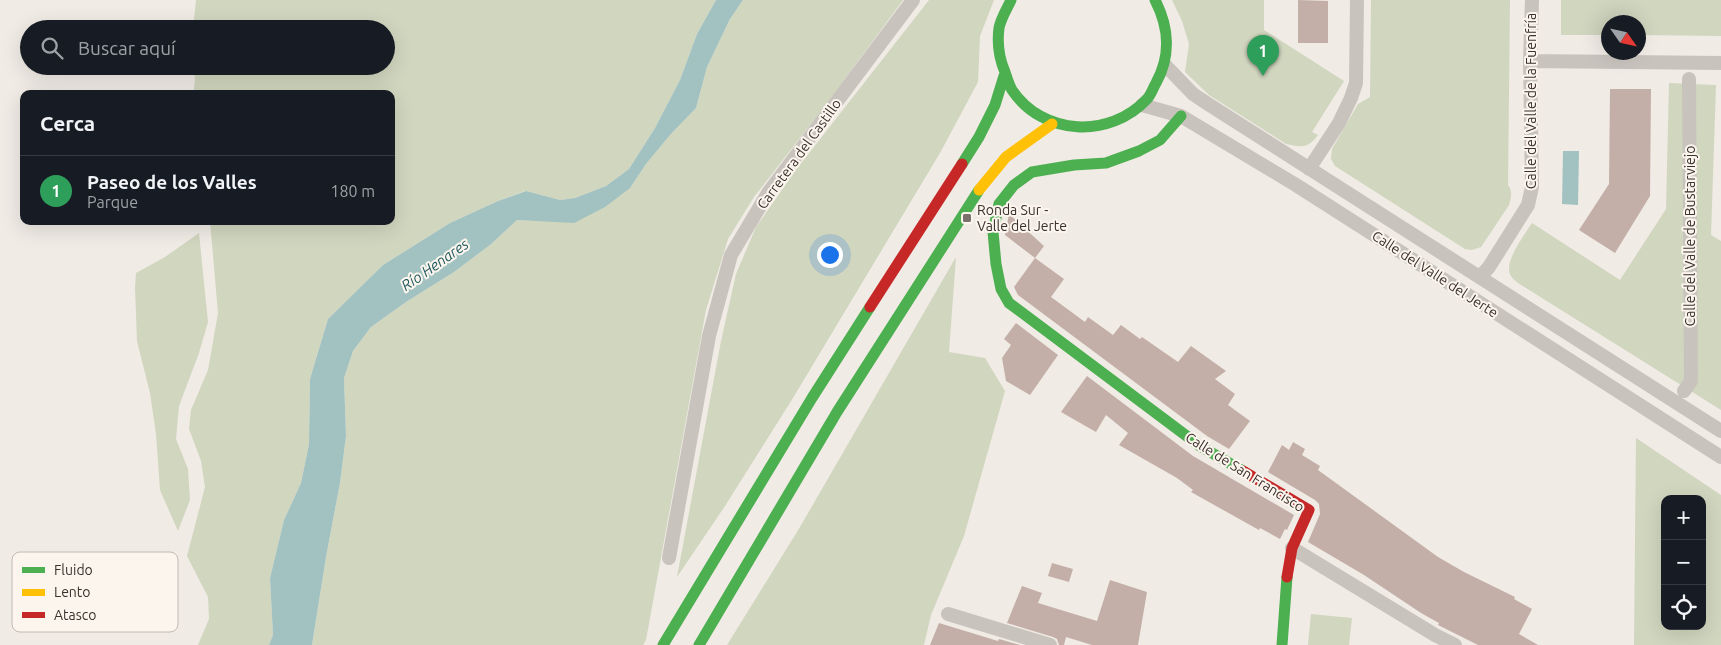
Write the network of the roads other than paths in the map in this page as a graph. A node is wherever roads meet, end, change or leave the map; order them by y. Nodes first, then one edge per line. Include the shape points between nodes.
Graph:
1 (913, 0) edge
2 (1011, 0) edge
3 (1155, 0) edge
4 (1357, 0) edge
5 (1532, 0) edge
6 (1530, 61) junction
7 (1721, 63) edge
8 (1165, 65) junction
9 (1004, 76) junction
10 (1689, 79) dead end
11 (1142, 105) junction
12 (1180, 116) junction
13 (1052, 124) junction
14 (1309, 168) junction
15 (1480, 277) junction
16 (1684, 392) dead end
17 (1721, 431) edge
18 (1721, 457) edge
19 (1292, 548) junction
20 (670, 558) dead end
21 (948, 614) dead end
22 (664, 645) edge
23 (699, 645) edge
24 (1050, 645) edge
25 (1282, 645) edge
26 (1455, 645) edge

1 - 20 street, Carretera del Castillo via 768,193 731,255 709,336
2 - 9 main road via 1001,20 998,48
3 - 8 main road via 1162,12 1168,38
4 - 14 street via 1356,83 1352,98
5 - 6 street, Calle del Valle de la Fuenfría
6 - 7 street
6 - 15 street, Calle del Valle de la Fuenfría via 1532,187 1528,205
8 - 11 main road via 1160,80
8 - 14 street, Calle del Valle del Jerte via 1186,88 1208,104
9 - 13 main road via 1023,105
9 - 22 main road via 995,105 979,137 812,398
10 - 16 street, Calle del Valle de Bustarviejo via 1691,381
11 - 12 street, Calle del Valle del Jerte
11 - 13 main road via 1130,115 1100,127
12 - 18 street, Calle del Valle del Jerte via 1336,210
12 - 19 main road, Calle de San Francisco via 1160,140 1139,151 1106,163 1074,164 1032,172 1014,185 999,204 993,232 1001,289 1009,303 1200,446 1309,510
13 - 23 main road via 1006,157 975,194 837,412
14 - 15 street, Calle del Valle del Jerte
15 - 17 street, Calle del Valle del Jerte
19 - 25 main road via 1287,572
19 - 26 street
21 - 24 street

